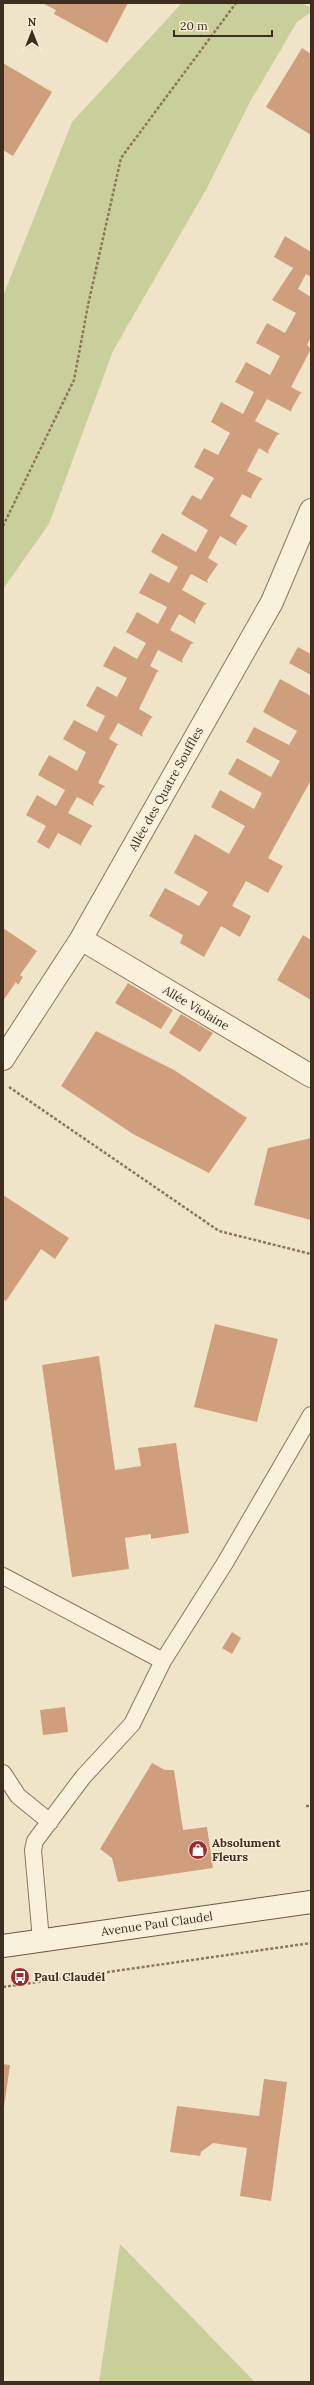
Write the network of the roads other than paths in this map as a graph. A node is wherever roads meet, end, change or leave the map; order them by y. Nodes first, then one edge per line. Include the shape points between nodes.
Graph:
1 (311, 510) edge
2 (82, 939) junction
3 (3, 1059) edge
4 (311, 1076) edge
5 (311, 1415) edge
6 (3, 1576) edge
7 (163, 1661) junction
8 (3, 1774) edge
9 (50, 1822) junction
10 (311, 1902) edge
11 (41, 1940) junction
12 (3, 1946) edge

1 - 2 street, Allée des Quatre Souffles via 272,602
2 - 3 street, Allée des Quatre Souffles
2 - 4 street, Allée Violaine
5 - 7 lane via 226,1563
6 - 7 lane
7 - 9 lane via 132,1724 83,1777
8 - 9 lane via 18,1796
9 - 11 lane via 35,1841 33,1850
10 - 11 street, Avenue Paul Claudel
11 - 12 street, Avenue Paul Claudel

